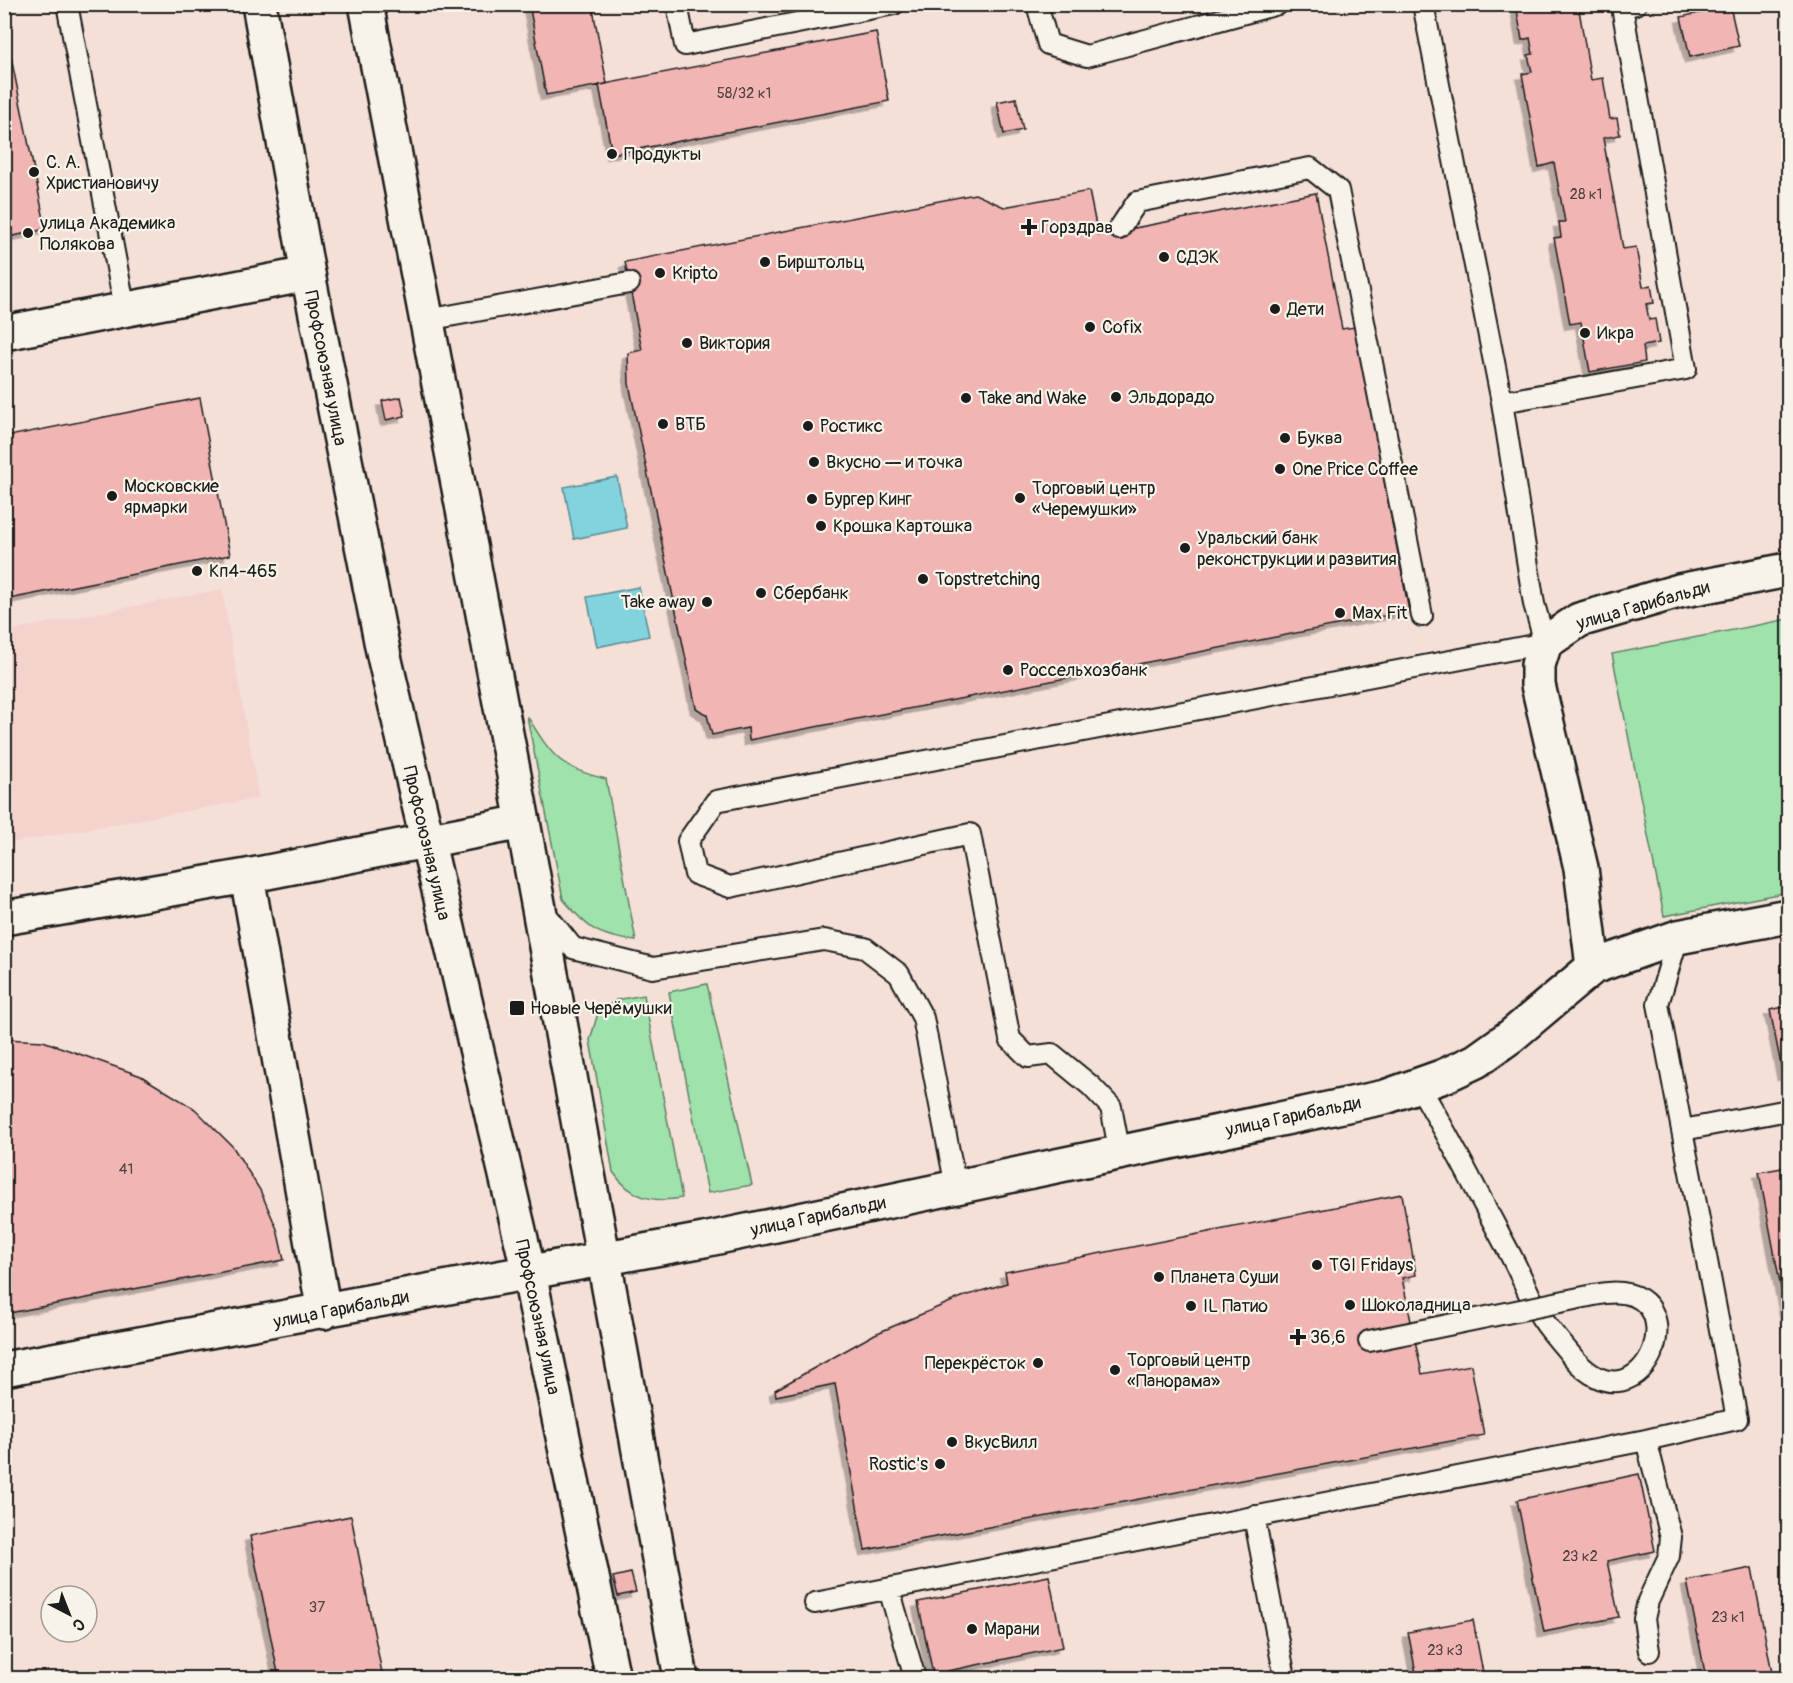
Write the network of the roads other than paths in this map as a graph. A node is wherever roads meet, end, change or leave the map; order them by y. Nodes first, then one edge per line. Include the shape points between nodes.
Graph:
1 (67, 4) edge
2 (259, 4) edge
3 (366, 4) edge
4 (677, 4) edge
5 (894, 4) edge
6 (1037, 4) edge
7 (1278, 4) edge
8 (1423, 4) edge
9 (1636, 4) edge
10 (1119, 230) dead end
11 (308, 274) junction
12 (629, 283) dead end
13 (126, 310) junction
14 (427, 320) junction
15 (4, 333) edge
16 (1502, 402) junction
17 (1788, 570) edge
18 (1422, 616) dead end
19 (1545, 643) junction
20 (524, 822) junction
21 (426, 840) junction
22 (247, 876) junction
23 (537, 903) junction
24 (1788, 916) edge
25 (4, 918) edge
26 (1678, 937) junction
27 (1593, 967) junction
28 (1419, 1086) junction
29 (1788, 1110) edge
30 (1683, 1130) junction
31 (1120, 1154) junction
32 (956, 1187) junction
33 (604, 1257) junction
34 (530, 1272) junction
35 (324, 1312) junction
36 (1369, 1341) dead end
37 (4, 1370) edge
38 (1646, 1440) junction
39 (1254, 1516) junction
40 (889, 1588) junction
41 (815, 1603) dead end
42 (1649, 1651) dead end
43 (613, 1678) edge
44 (681, 1678) edge
45 (915, 1678) edge
46 (1284, 1678) edge

1 - 13 lane
2 - 11 street, Профсоюзная улица
3 - 14 street
4 - 5 lane via 685,45
6 - 7 lane via 1048,44 1087,56
8 - 16 lane
9 - 16 lane via 1622,7 1686,369
10 - 18 lane via 1137,202 1310,168 1338,190
11 - 13 street
11 - 21 street, Профсоюзная улица via 384,656
12 - 14 lane
13 - 15 street
14 - 20 street
16 - 19 lane via 1534,604
17 - 19 street, улица Гарибальди via 1679,591 1579,620
19 - 27 street via 1538,665 1538,685 1581,868
19 - 31 lane via 716,801 688,841 695,874 730,887 970,834 1010,1039 1028,1056 1052,1054 1091,1086 1111,1107
20 - 21 street
20 - 23 street
21 - 22 street
21 - 34 street, Профсоюзная улица
22 - 25 street
22 - 35 street
23 - 32 lane via 573,948 653,968 824,940 866,948 899,974 923,1017
23 - 33 street
24 - 26 street, улица Гарибальди
26 - 27 street, улица Гарибальди
26 - 30 lane via 1658,1004
27 - 28 street, улица Гарибальди via 1485,1054
28 - 31 street, улица Гарибальди via 1385,1097
28 - 36 lane, bridge via 1457,1151 1539,1312 1580,1365 1605,1379 1620,1380 1644,1368 1652,1358 1658,1338 1653,1315 1645,1305 1623,1292 1609,1292
29 - 30 lane
30 - 38 lane via 1737,1419
31 - 32 street, улица Гарибальди
32 - 33 street, улица Гарибальди
33 - 34 street, улица Гарибальди
33 - 44 street
34 - 35 street, улица Гарибальди
34 - 43 street, Профсоюзная улица
35 - 37 street, улица Гарибальди
38 - 39 lane
38 - 42 lane via 1671,1537 1669,1556 1644,1619
39 - 40 lane
39 - 46 lane
40 - 41 lane
40 - 45 lane

